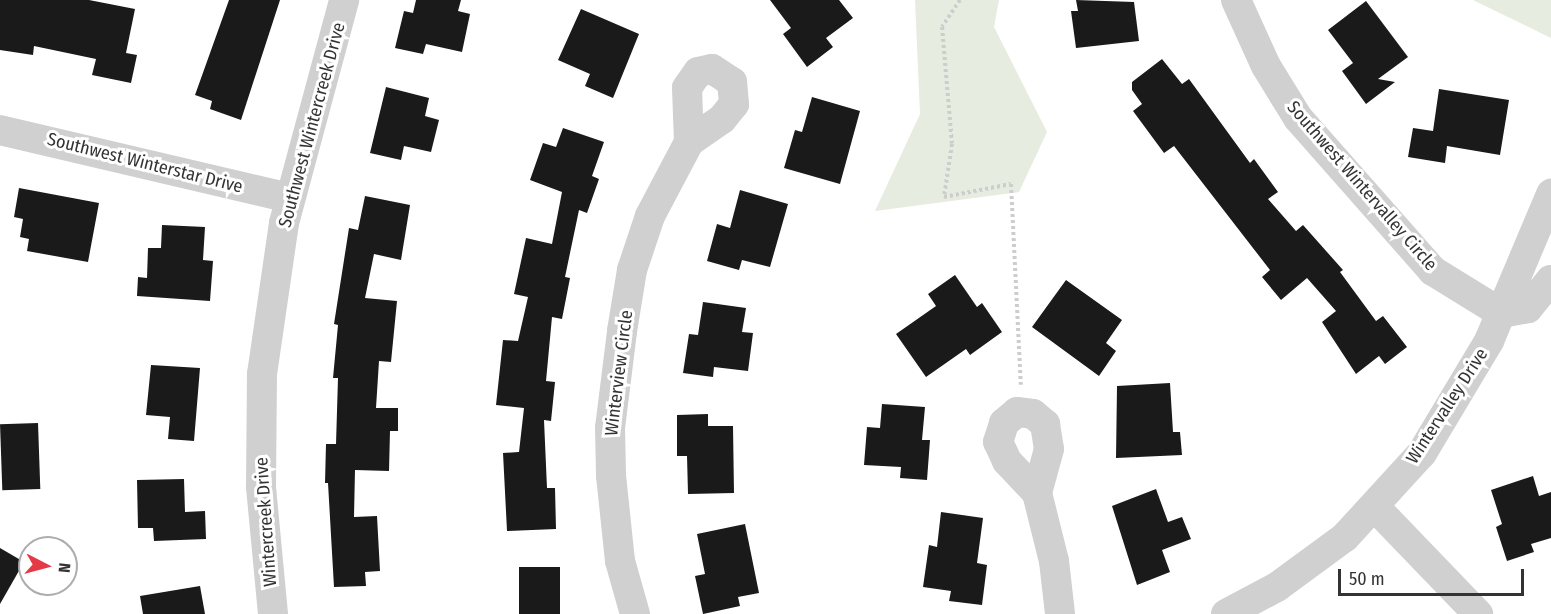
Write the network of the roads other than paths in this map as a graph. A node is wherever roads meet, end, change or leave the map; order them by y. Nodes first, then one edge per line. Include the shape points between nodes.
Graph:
1 (344, 0) edge
2 (1236, 0) edge
3 (0, 130) edge
4 (689, 142) dead end
5 (1551, 194) edge
6 (290, 198) junction
7 (1551, 280) edge
8 (1501, 313) junction
9 (261, 429) joint
10 (1037, 493) junction
11 (1375, 507) junction
12 (273, 614) edge
13 (635, 614) edge
14 (1060, 614) edge
15 (1226, 614) edge
16 (1478, 614) edge

1 - 6 street, Southwest Wintercreek Drive
2 - 8 street, Southwest Wintervalley Circle via 1266,66 1299,118 1432,271
3 - 6 street, Southwest Winterstar Drive
4 - 13 street, Winterview Circle via 650,216 632,270 610,428 614,520 620,561
5 - 8 street, Wintervalley Drive
6 - 9 street, Southwest Wintercreek Drive via 262,374
7 - 8 street via 1528,308
8 - 11 street, Wintervalley Drive via 1479,360 1422,453
9 - 12 street, Wintercreek Drive via 261,486
10 - 10 street via 1049,448 1045,424 1033,414 1017,412 1004,423 998,442 1007,461
10 - 14 street via 1054,561
11 - 15 street, Wintervalley Drive via 1345,537 1277,587
11 - 16 street

